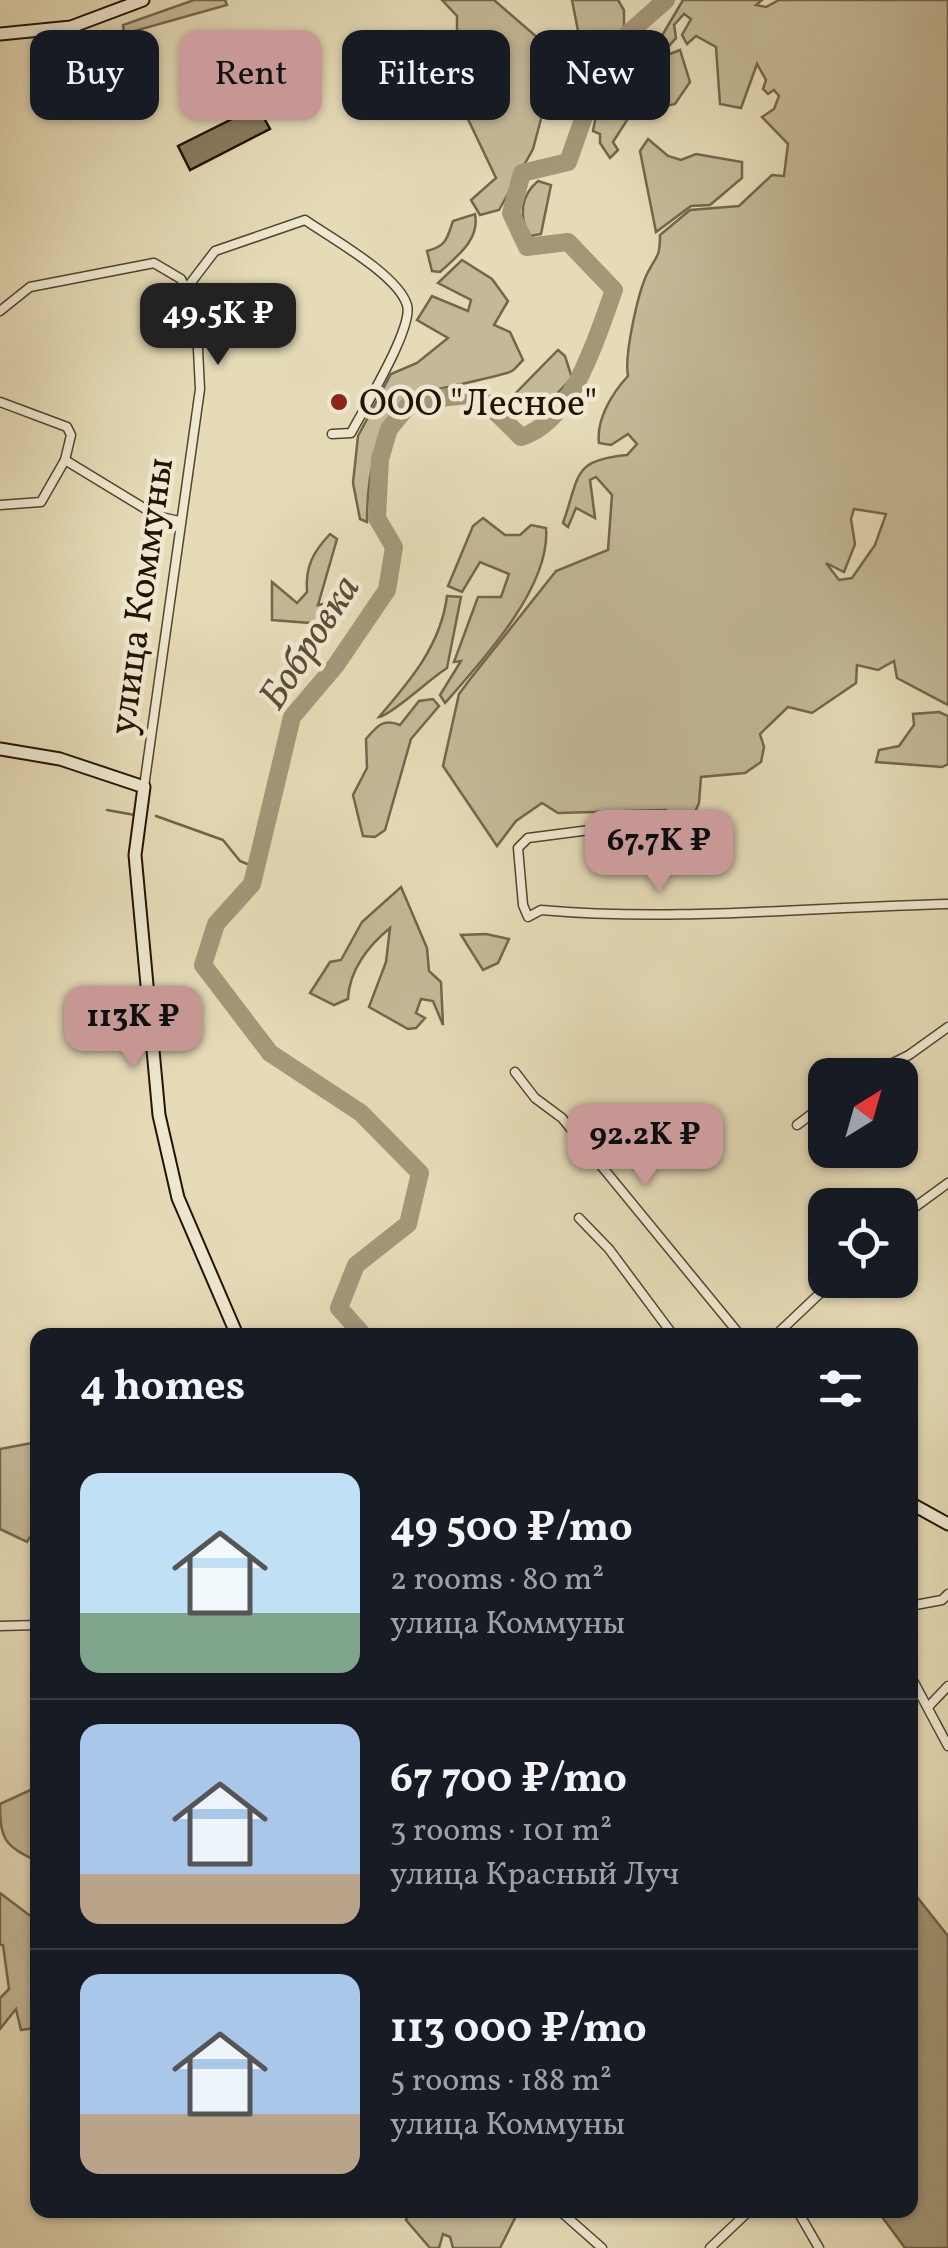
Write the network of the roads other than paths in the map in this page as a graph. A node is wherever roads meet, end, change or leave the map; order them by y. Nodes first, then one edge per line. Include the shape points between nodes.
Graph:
1 (143, 0) edge
2 (0, 34) edge
3 (186, 290) junction
4 (0, 311) edge
5 (0, 402) edge
6 (332, 434) dead end
7 (65, 460) junction
8 (0, 506) edge
9 (179, 520) junction
10 (0, 749) edge
11 (144, 788) junction
12 (667, 820) dead end
13 (948, 904) edge
14 (948, 1027) edge
15 (903, 1058) edge
16 (515, 1072) dead end
17 (808, 1117) edge
18 (797, 1126) dead end
19 (948, 1183) edge
20 (918, 1205) edge
21 (579, 1218) dead end
22 (815, 1298) edge
23 (234, 1328) edge
24 (668, 1328) edge
25 (734, 1328) edge
26 (783, 1328) edge
27 (918, 1507) edge
28 (948, 1524) edge
29 (948, 1594) edge
30 (918, 1604) edge
31 (30, 1625) edge
32 (0, 1626) edge
33 (948, 1686) edge
34 (918, 1689) edge
35 (929, 1706) junction
36 (948, 1746) edge
37 (568, 2218) edge
38 (742, 2218) edge
39 (801, 2218) edge
40 (602, 2248) edge
41 (710, 2248) edge
42 (818, 2248) edge

1 - 2 street via 72,27
3 - 4 street via 182,279 154,264 30,287
3 - 6 street via 214,251 305,220 398,288 408,306 404,328 351,434
3 - 9 street, улица Коммуны via 197,330 200,389
5 - 7 street via 67,427
7 - 8 street via 41,502
7 - 9 street via 158,516
9 - 11 street, улица Коммуны
10 - 11 street via 60,758
11 - 23 street, улица Коммуны via 135,855 160,1115 178,1198
12 - 13 street via 528,838 518,848 528,917 541,910 622,915
14 - 15 street
16 - 25 street via 562,1118
17 - 18 street
19 - 20 street
21 - 24 street
22 - 26 street
27 - 28 street
29 - 30 street
31 - 32 street
33 - 35 street
34 - 35 street
35 - 36 street
37 - 40 street
38 - 41 street
39 - 42 street

